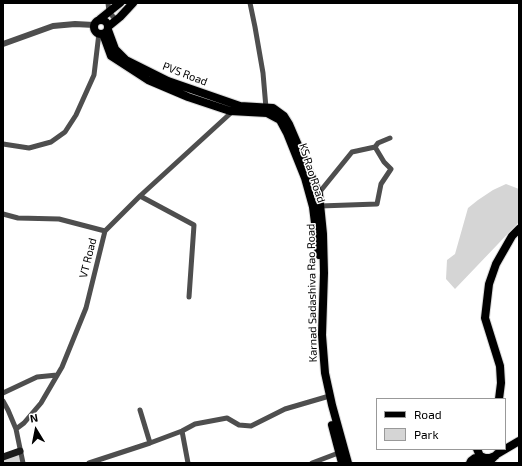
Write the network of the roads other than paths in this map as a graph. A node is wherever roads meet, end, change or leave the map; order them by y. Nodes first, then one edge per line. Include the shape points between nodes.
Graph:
1 (108, 3) edge
2 (120, 3) edge
3 (133, 3) edge
4 (250, 3) edge
5 (109, 12) junction
6 (116, 20) junction
7 (97, 22) junction
8 (104, 31) junction
9 (3, 44) edge
10 (269, 108) junction
11 (235, 109) junction
12 (390, 138) dead end
13 (3, 144) edge
14 (375, 147) junction
15 (319, 194) junction
16 (140, 196) junction
17 (310, 196) junction
18 (320, 206) junction
19 (3, 214) edge
20 (519, 230) edge
21 (105, 231) junction
22 (189, 297) dead end
23 (57, 375) junction
24 (3, 393) edge
25 (326, 397) junction
26 (499, 398) edge
27 (3, 400) edge
28 (140, 410) dead end
29 (16, 429) junction
30 (182, 431) junction
31 (519, 441) edge
32 (150, 443) junction
33 (506, 449) edge
34 (476, 450) edge
35 (477, 450) edge
36 (504, 450) edge
37 (20, 451) junction
38 (342, 451) junction
39 (497, 454) junction
40 (3, 457) edge
41 (470, 462) edge
42 (23, 463) edge
43 (89, 463) edge
44 (188, 463) edge
45 (312, 463) edge
46 (342, 463) edge
47 (348, 463) edge
48 (480, 463) edge
49 (488, 463) edge

1 - 5 street
2 - 5 main road
3 - 6 main road
4 - 10 street
5 - 6 street
5 - 7 main road
6 - 8 main road
7 - 8 main road, PVS Road via 96,31
7 - 8 main road via 105,20
7 - 9 street via 52,26
8 - 11 main road, PVS Road via 115,49 126,60
8 - 13 street via 94,75 76,115 65,132 52,142 29,148
10 - 11 main road, PVS Road
10 - 15 main road, Karnad Sadashiva Rao Road via 284,116 289,124
11 - 16 street, VT Road
11 - 17 main road, KS Rao Road via 267,113 280,120 296,155
12 - 14 street
14 - 15 street via 352,152
14 - 18 street via 391,169 381,184 377,204
15 - 17 street
15 - 18 main road, Karnad Sadashiva Rao Road
16 - 21 street, VT Road
16 - 22 street via 194,225
17 - 25 main road, KS Rao Road via 318,238 318,346
18 - 38 main road, Karnad Sadashiva Rao Road via 324,273 324,373
19 - 21 street via 18,218 59,219
20 - 26 main road via 512,236 496,264 489,284 485,318 500,366
21 - 23 street, VT Road via 86,308
23 - 24 street via 37,377
23 - 29 street, VT Road via 41,403
25 - 30 street via 285,409 251,426 239,425 227,418 195,424
25 - 38 main road, KS Rao Road
27 - 29 street
28 - 32 street
29 - 37 street
30 - 32 street
30 - 44 street
31 - 33 main road
32 - 43 street
34 - 41 main road
35 - 39 main road via 480,456 485,458
36 - 39 main road
37 - 40 main road
37 - 42 street
38 - 45 street
38 - 46 main road, KS Rao Road
38 - 47 main road, Karnad Sadashiva Rao Road
39 - 49 main road
41 - 48 main road via 475,458

